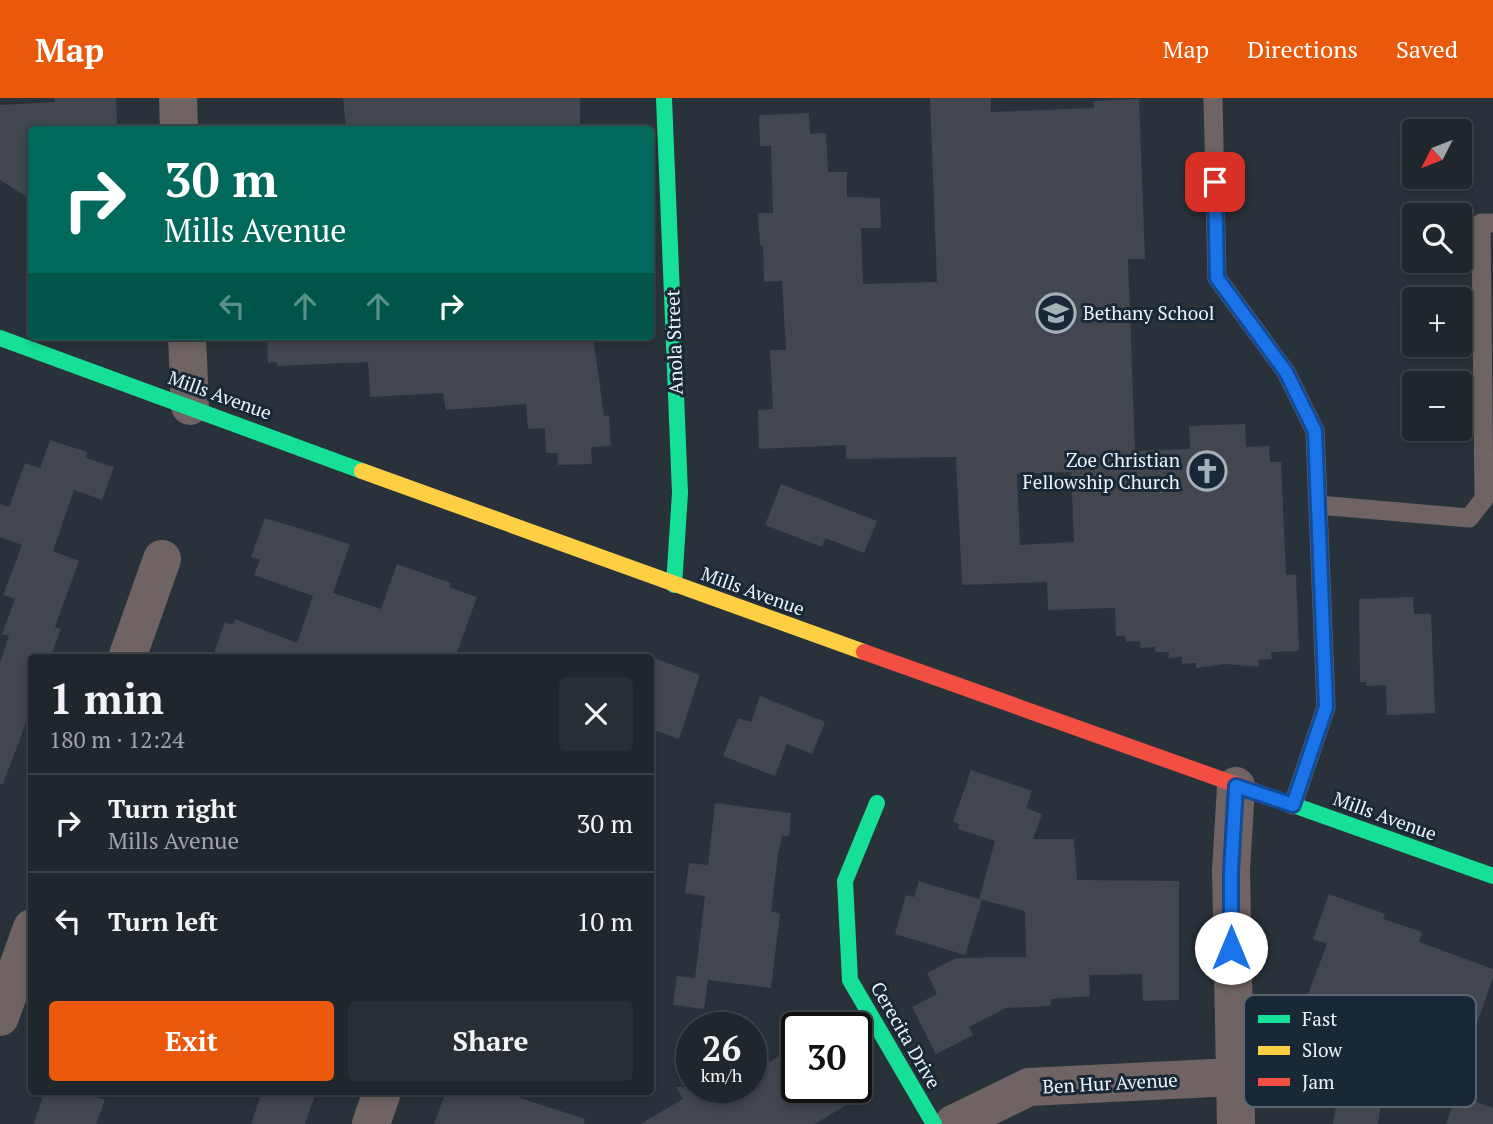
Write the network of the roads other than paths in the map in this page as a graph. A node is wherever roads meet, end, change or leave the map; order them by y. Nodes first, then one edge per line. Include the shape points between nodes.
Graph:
1 (178, 98) edge
2 (664, 98) edge
3 (1213, 98) edge
4 (180, 126) edge
5 (1493, 223) edge
6 (0, 338) edge
7 (187, 340) edge
8 (190, 406) junction
9 (1318, 505) junction
10 (162, 559) dead end
11 (674, 585) junction
12 (128, 654) edge
13 (1236, 786) junction
14 (877, 803) dead end
15 (1293, 805) junction
16 (1493, 876) edge
17 (28, 939) edge
18 (0, 1017) edge
19 (1233, 1077) junction
20 (381, 1095) edge
21 (371, 1124) edge
22 (934, 1124) edge
23 (953, 1124) edge
24 (1236, 1124) edge

1 - 4 street
2 - 11 main road, Anola Street via 680,507
3 - 9 lane via 1217,278 1286,372 1315,431
5 - 9 lane via 1481,223 1484,499 1469,518
6 - 8 main road, Mills Avenue
7 - 8 street
8 - 11 main road, Mills Avenue
9 - 15 lane via 1326,707
10 - 12 street
11 - 13 main road, Mills Avenue
13 - 15 main road, Mills Avenue
13 - 19 street via 1231,871
14 - 22 main road, Cerecita Drive via 845,881 850,980
15 - 16 main road, Mills Avenue
17 - 18 street
19 - 23 street, Ben Hur Avenue via 1029,1087
19 - 24 street
20 - 21 street

